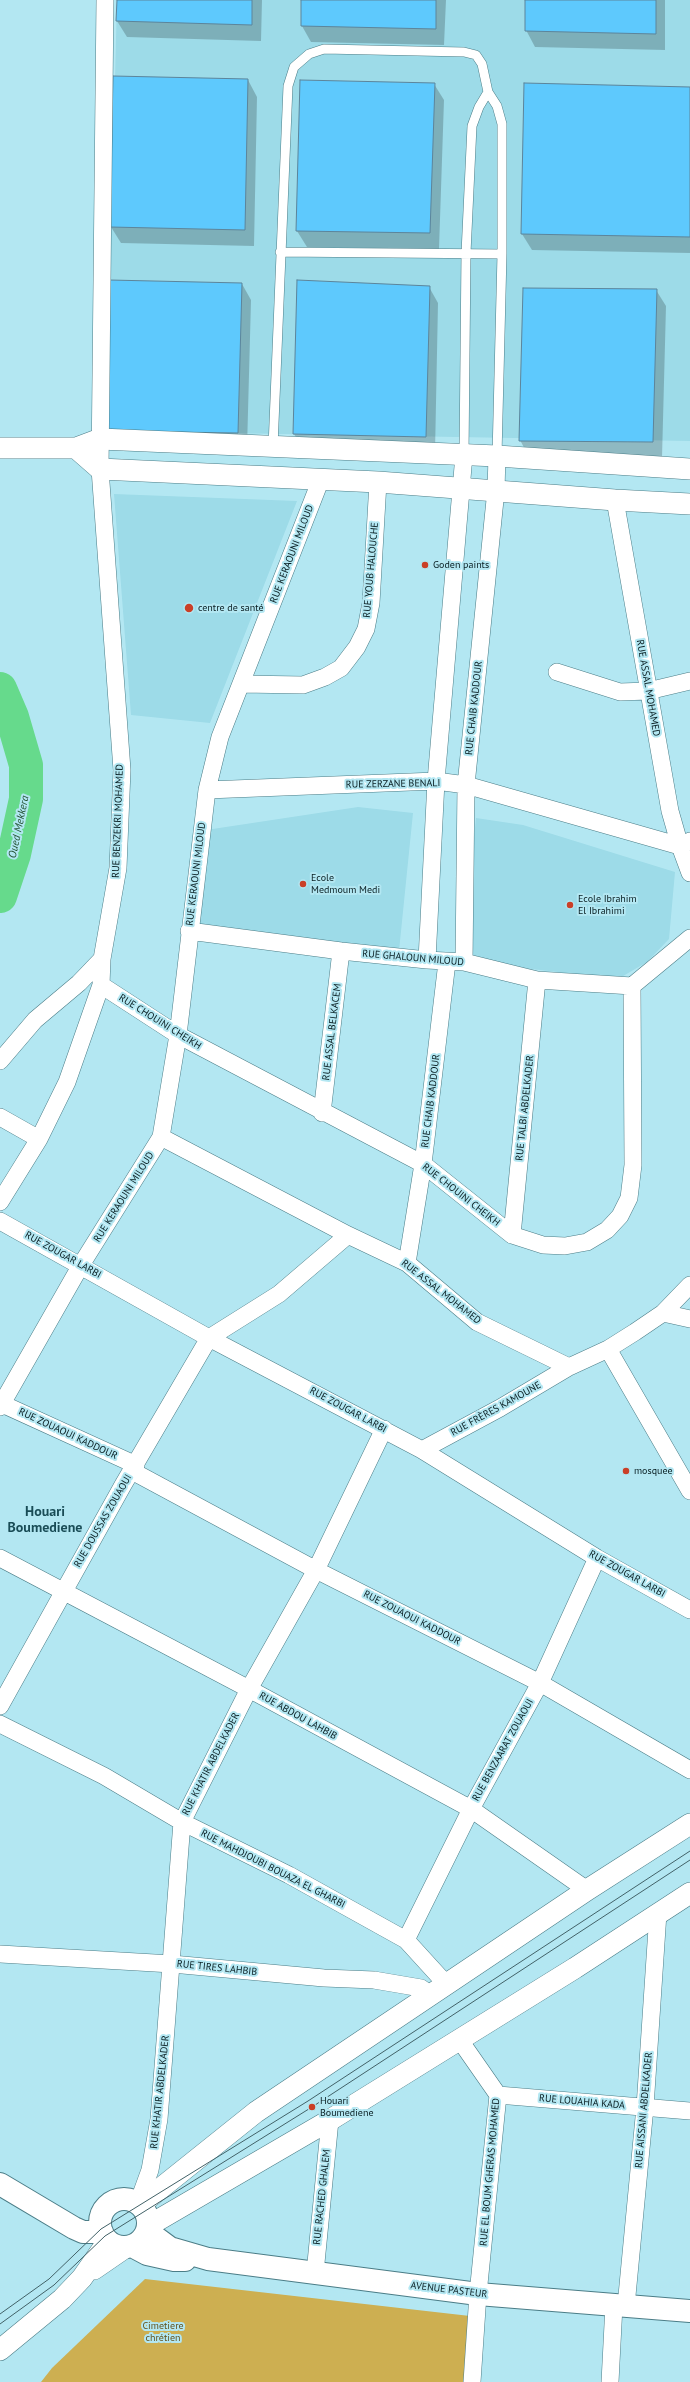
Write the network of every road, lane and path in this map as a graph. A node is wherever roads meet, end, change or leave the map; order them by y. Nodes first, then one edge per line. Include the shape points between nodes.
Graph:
1 (105, 0) edge
2 (488, 92) junction
3 (280, 252) junction
4 (466, 253) junction
5 (502, 254) junction
6 (100, 439) junction
7 (273, 446) junction
8 (0, 448) edge
9 (76, 448) junction
10 (464, 455) junction
11 (497, 456) junction
12 (100, 469) junction
13 (690, 469) edge
14 (321, 480) junction
15 (378, 482) junction
16 (462, 487) junction
17 (496, 490) junction
18 (615, 500) junction
19 (690, 504) edge
20 (557, 672) dead end
21 (690, 682) edge
22 (242, 684) junction
23 (648, 691) junction
24 (436, 781) junction
25 (466, 785) junction
26 (207, 790) junction
27 (685, 844) edge
28 (690, 872) edge
29 (189, 931) junction
30 (690, 938) edge
31 (341, 951) junction
32 (102, 959) junction
33 (426, 960) junction
34 (447, 962) junction
35 (464, 962) junction
36 (537, 980) junction
37 (101, 985) junction
38 (632, 986) junction
39 (178, 1035) junction
40 (0, 1061) edge
41 (322, 1113) junction
42 (0, 1117) edge
43 (161, 1137) junction
44 (39, 1139) junction
45 (423, 1164) junction
46 (0, 1202) edge
47 (0, 1221) edge
48 (348, 1235) junction
49 (512, 1235) junction
50 (407, 1263) junction
51 (82, 1265) junction
52 (690, 1285) edge
53 (663, 1313) junction
54 (690, 1319) edge
55 (209, 1338) junction
56 (608, 1349) junction
57 (569, 1367) junction
58 (1, 1404) edge
59 (384, 1429) junction
60 (422, 1450) junction
61 (134, 1468) junction
62 (690, 1491) edge
63 (0, 1558) edge
64 (597, 1558) junction
65 (316, 1570) junction
66 (64, 1591) junction
67 (690, 1610) edge
68 (540, 1683) junction
69 (249, 1689) junction
70 (0, 1706) edge
71 (0, 1724) edge
72 (690, 1770) edge
73 (470, 1809) junction
74 (182, 1822) junction
75 (690, 1824) edge
76 (587, 1890) junction
77 (689, 1897) edge
78 (658, 1913) junction
79 (406, 1940) junction
80 (0, 1954) edge
81 (172, 1964) junction
82 (439, 1990) junction
83 (459, 2039) junction
84 (498, 2095) junction
85 (645, 2107) junction
86 (690, 2111) edge
87 (330, 2120) junction
88 (0, 2184) edge
89 (140, 2203) junction
90 (148, 2228) junction
91 (114, 2237) junction
92 (208, 2259) junction
93 (315, 2274) junction
94 (478, 2294) junction
95 (620, 2306) junction
96 (690, 2311) edge
97 (0, 2350) edge
98 (472, 2382) edge
99 (610, 2382) edge

1 - 6 street, RUE BENZEKRI MOHAMED
2 - 3 lane via 482,64 476,55 464,52 324,49 309,54 294,67 288,86
2 - 4 lane via 478,108 472,126
2 - 5 lane via 497,106 502,124
3 - 4 lane
3 - 7 lane
4 - 5 lane
4 - 10 lane
5 - 11 lane
6 - 7 street
6 - 9 street
6 - 12 street, RUE BENZEKRI MOHAMED
7 - 10 street
8 - 9 street
9 - 12 street
10 - 11 street
10 - 16 street
11 - 13 street
11 - 17 street, RUE CHAIB KADDOUR
12 - 14 street
12 - 32 street, RUE BENZEKRI MOHAMED via 122,770 118,868
14 - 15 street
14 - 22 street, RUE KERAOUNI MILOUD
15 - 16 street
15 - 22 street, RUE YOUB HALOUCHE via 371,603 366,629 358,646 341,668 303,685
16 - 17 street
16 - 24 street
17 - 18 street
17 - 25 street, RUE CHAIB KADDOUR
18 - 19 street
18 - 23 street, RUE ASSAL MOHAMED
20 - 23 street via 620,692
21 - 23 street
22 - 26 street, RUE KERAOUNI MILOUD via 220,737
23 - 27 street, RUE ASSAL MOHAMED via 670,811
24 - 25 street, RUE ZERZANE BENALI
24 - 26 street, RUE ZERZANE BENALI
24 - 33 street
25 - 27 street, RUE ZERZANE BENALI
25 - 35 street, RUE CHAIB KADDOUR
26 - 29 street, RUE KERAOUNI MILOUD
27 - 28 street, RUE ASSAL MOHAMED
29 - 31 street, RUE GHALOUN MILOUD
29 - 39 street, RUE KERAOUNI MILOUD
30 - 38 street
31 - 33 street, RUE GHALOUN MILOUD
31 - 41 street, RUE ASSAL BELKACEM
32 - 37 street, RUE BENZEKRI MOHAMED
32 - 40 street via 79,983 35,1020
33 - 34 street, RUE GHALOUN MILOUD
34 - 35 street, RUE GHALOUN MILOUD
34 - 45 street, RUE CHAIB KADDOUR
35 - 36 street, RUE GHALOUN MILOUD
36 - 38 street, RUE GHALOUN MILOUD
36 - 49 street, RUE TALBI ABDELKADER
37 - 39 street, RUE CHOUINI CHEIKH
37 - 44 street, RUE BENZEKRI MOHAMED via 67,1082
38 - 49 street, RUE CHOUINI CHEIKH via 633,1165 630,1198 620,1216 607,1230 587,1242 565,1246 543,1245
39 - 41 street, RUE CHOUINI CHEIKH
39 - 43 street, RUE KERAOUNI MILOUD
41 - 45 street, RUE CHOUINI CHEIKH
42 - 44 street
43 - 48 street, RUE ASSAL MOHAMED
43 - 51 street, RUE KERAOUNI MILOUD
44 - 46 street, RUE BENZEKRI MOHAMED
45 - 49 street, RUE CHOUINI CHEIKH
45 - 50 street, RUE CHAIB KADDOUR
47 - 51 street, RUE ZOUGAR LARBI
48 - 50 street, RUE ASSAL MOHAMED
48 - 55 street via 279,1294
50 - 57 street, RUE ASSAL MOHAMED via 477,1322
51 - 55 street, RUE ZOUGAR LARBI
51 - 58 street, RUE KERAOUNI MILOUD
52 - 53 street
53 - 54 street
53 - 56 street
55 - 59 street, RUE ZOUGAR LARBI
55 - 61 street, RUE DOUSSAS ZOUAOUI
56 - 57 street
56 - 62 street
57 - 60 street, RUE FRÈRES KAMOUNE
58 - 61 street, RUE ZOUAOUI KADDOUR
59 - 60 street, RUE ZOUGAR LARBI
59 - 65 street, RUE KHATIR ABDELKADER
60 - 64 street, RUE ZOUGAR LARBI
61 - 65 street, RUE ZOUAOUI KADDOUR
61 - 66 street, RUE DOUSSAS ZOUAOUI
63 - 66 street, RUE ABDOU LAHBIB
64 - 67 street, RUE ZOUGAR LARBI
64 - 68 street, RUE BENZAARAT ZOUAOUI
65 - 68 street, RUE ZOUAOUI KADDOUR
65 - 69 street, RUE KHATIR ABDELKADER
66 - 69 street, RUE ABDOU LAHBIB
66 - 70 street, RUE DOUSSAS ZOUAOUI
68 - 72 street, RUE ZOUAOUI KADDOUR
68 - 73 street, RUE BENZAARAT ZOUAOUI
69 - 73 street, RUE ABDOU LAHBIB
69 - 74 street, RUE KHATIR ABDELKADER
71 - 74 street, RUE MAHDJOUBI BOUAZA EL GHARBI via 104,1776
73 - 76 street, RUE ABDOU LAHBIB
73 - 79 street, RUE BENZAARAT ZOUAOUI
74 - 79 street, RUE MAHDJOUBI BOUAZA EL GHARBI via 289,1875
74 - 81 street, RUE KHATIR ABDELKADER
75 - 76 street
76 - 82 street
77 - 78 street
78 - 83 street
78 - 85 street, RUE AISSANI ABDELKADER
79 - 82 street, RUE MAHDJOUBI BOUAZA EL GHARBI
80 - 81 street, RUE TIRES LAHBIB
81 - 82 street, RUE TIRES LAHBIB via 374,1980
81 - 89 street, RUE KHATIR ABDELKADER via 159,2120 150,2170
82 - 89 street via 256,2112
83 - 84 street, RUE EL BOUM GHERAS MOHAMED
83 - 87 street
84 - 85 street, RUE LOUAHIA KADA
84 - 94 street, RUE EL BOUM GHERAS MOHAMED
85 - 86 street, RUE LOUAHIA KADA
85 - 95 street, RUE AISSANI ABDELKADER
87 - 90 street
87 - 93 street, RUE RACHED GHALEM
88 - 91 main road via 55,2217 80,2219
89 - 90 main road
89 - 91 main road via 128,2199 114,2201 108,2205
90 - 91 main road via 139,2242
90 - 92 main road via 170,2248
91 - 92 main road via 147,2254 170,2260
91 - 97 street via 62,2299
92 - 93 main road, AVENUE PASTEUR
93 - 94 main road, AVENUE PASTEUR
94 - 95 main road, AVENUE PASTEUR
94 - 98 street, RUE EL BOUM GHERAS MOHAMED
95 - 96 main road, AVENUE PASTEUR
95 - 99 street, RUE AISSANI ABDELKADER

